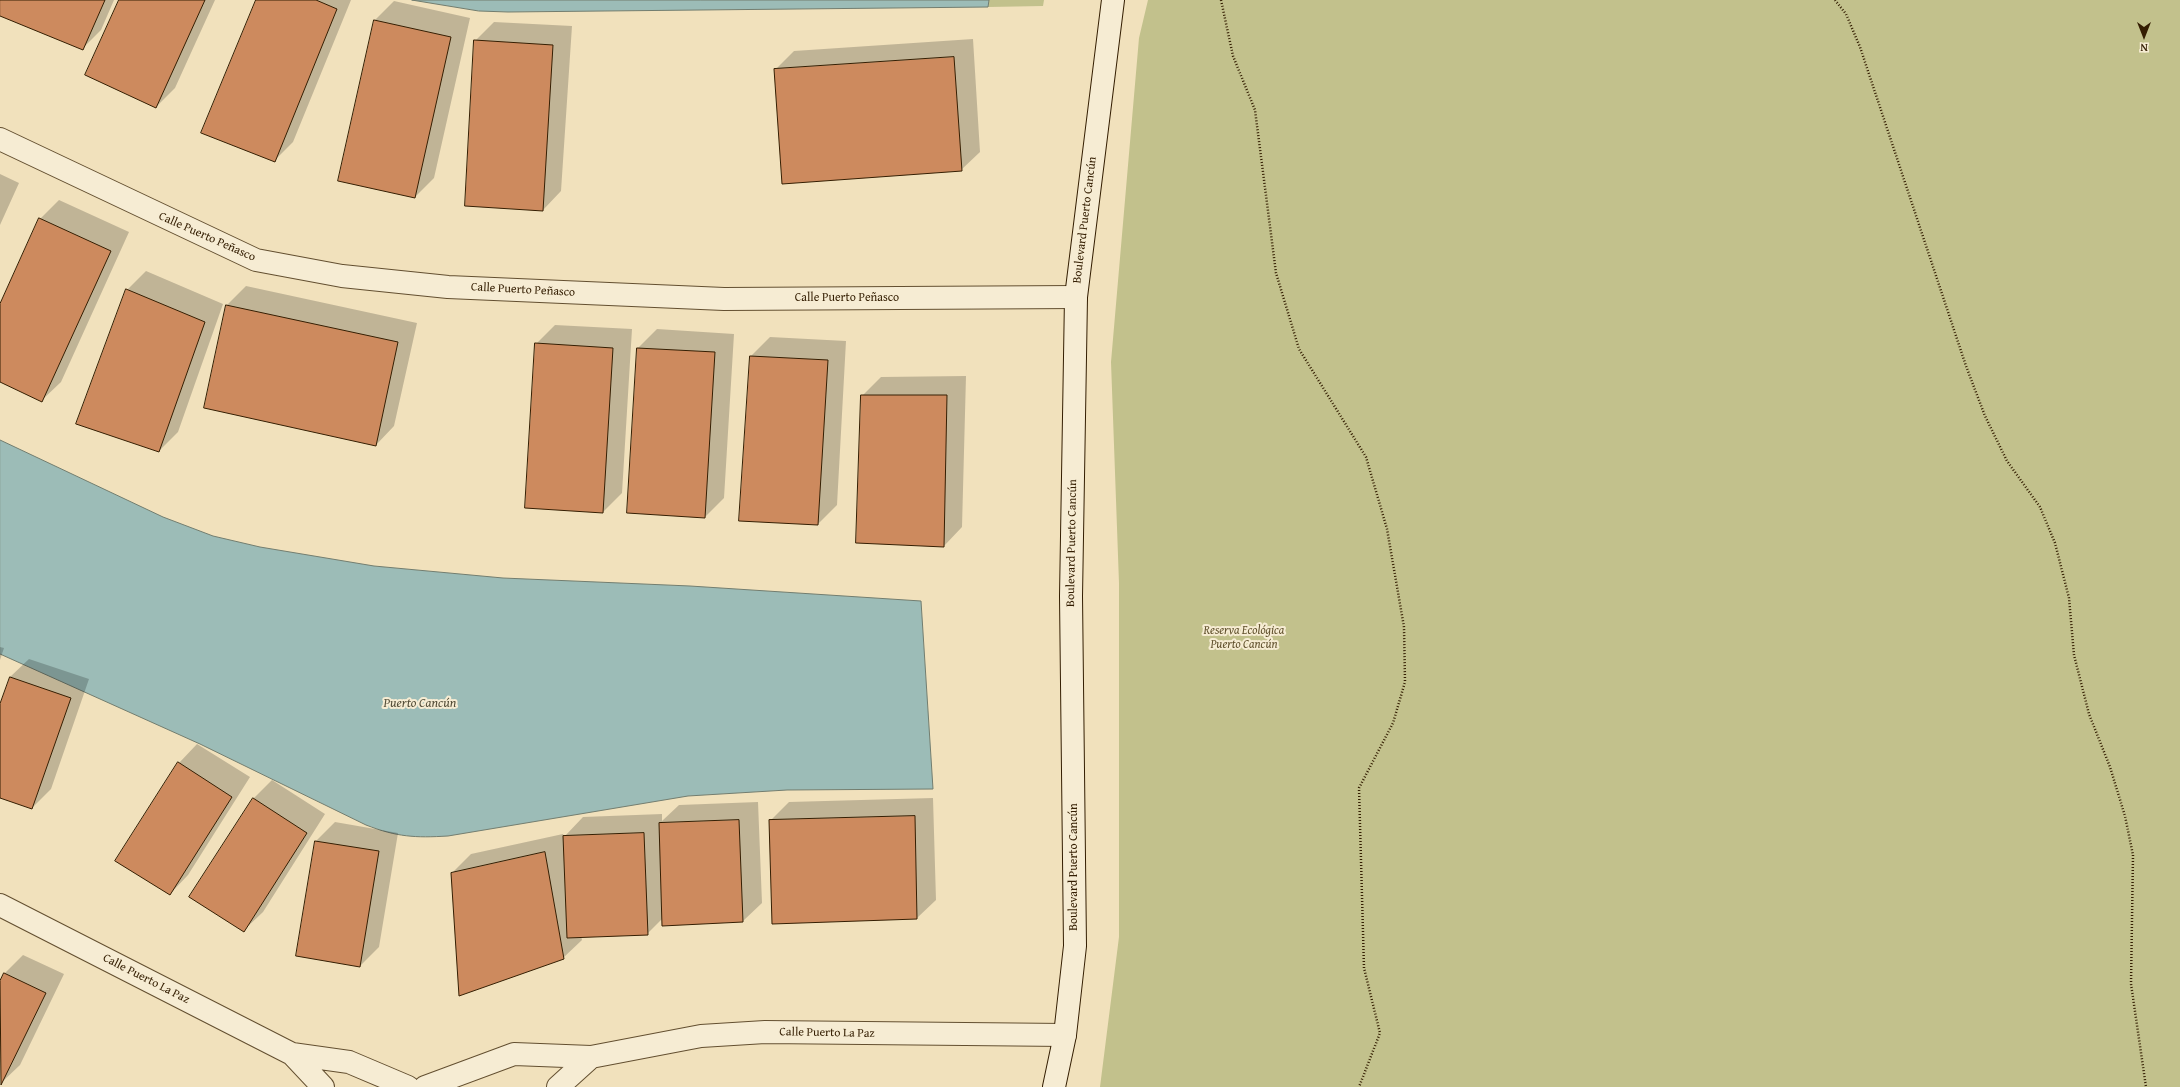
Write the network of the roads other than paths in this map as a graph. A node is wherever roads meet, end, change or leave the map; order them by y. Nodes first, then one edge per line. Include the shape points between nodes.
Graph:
1 (1113, 0) edge
2 (0, 139) edge
3 (1076, 297) junction
4 (0, 905) edge
5 (1065, 1035) junction
6 (292, 1054) junction
7 (591, 1057) junction
8 (322, 1087) edge
9 (408, 1087) edge
10 (425, 1087) edge
11 (558, 1087) edge
12 (1054, 1087) edge

1 - 3 street, Boulevard Puerto Cancún
2 - 3 street, Calle Puerto Peñasco via 256,260 342,276 448,287 724,299
3 - 5 street, Boulevard Puerto Cancún via 1071,596 1075,946
4 - 6 street, Calle Puerto La Paz
5 - 7 street, Calle Puerto La Paz via 765,1032 701,1036
5 - 12 street, Boulevard Puerto Cancún
6 - 8 street, Calle Puerto La Paz
6 - 9 street, Calle Puerto La Paz via 349,1062
7 - 10 street, Calle Puerto La Paz via 514,1054
7 - 11 street

